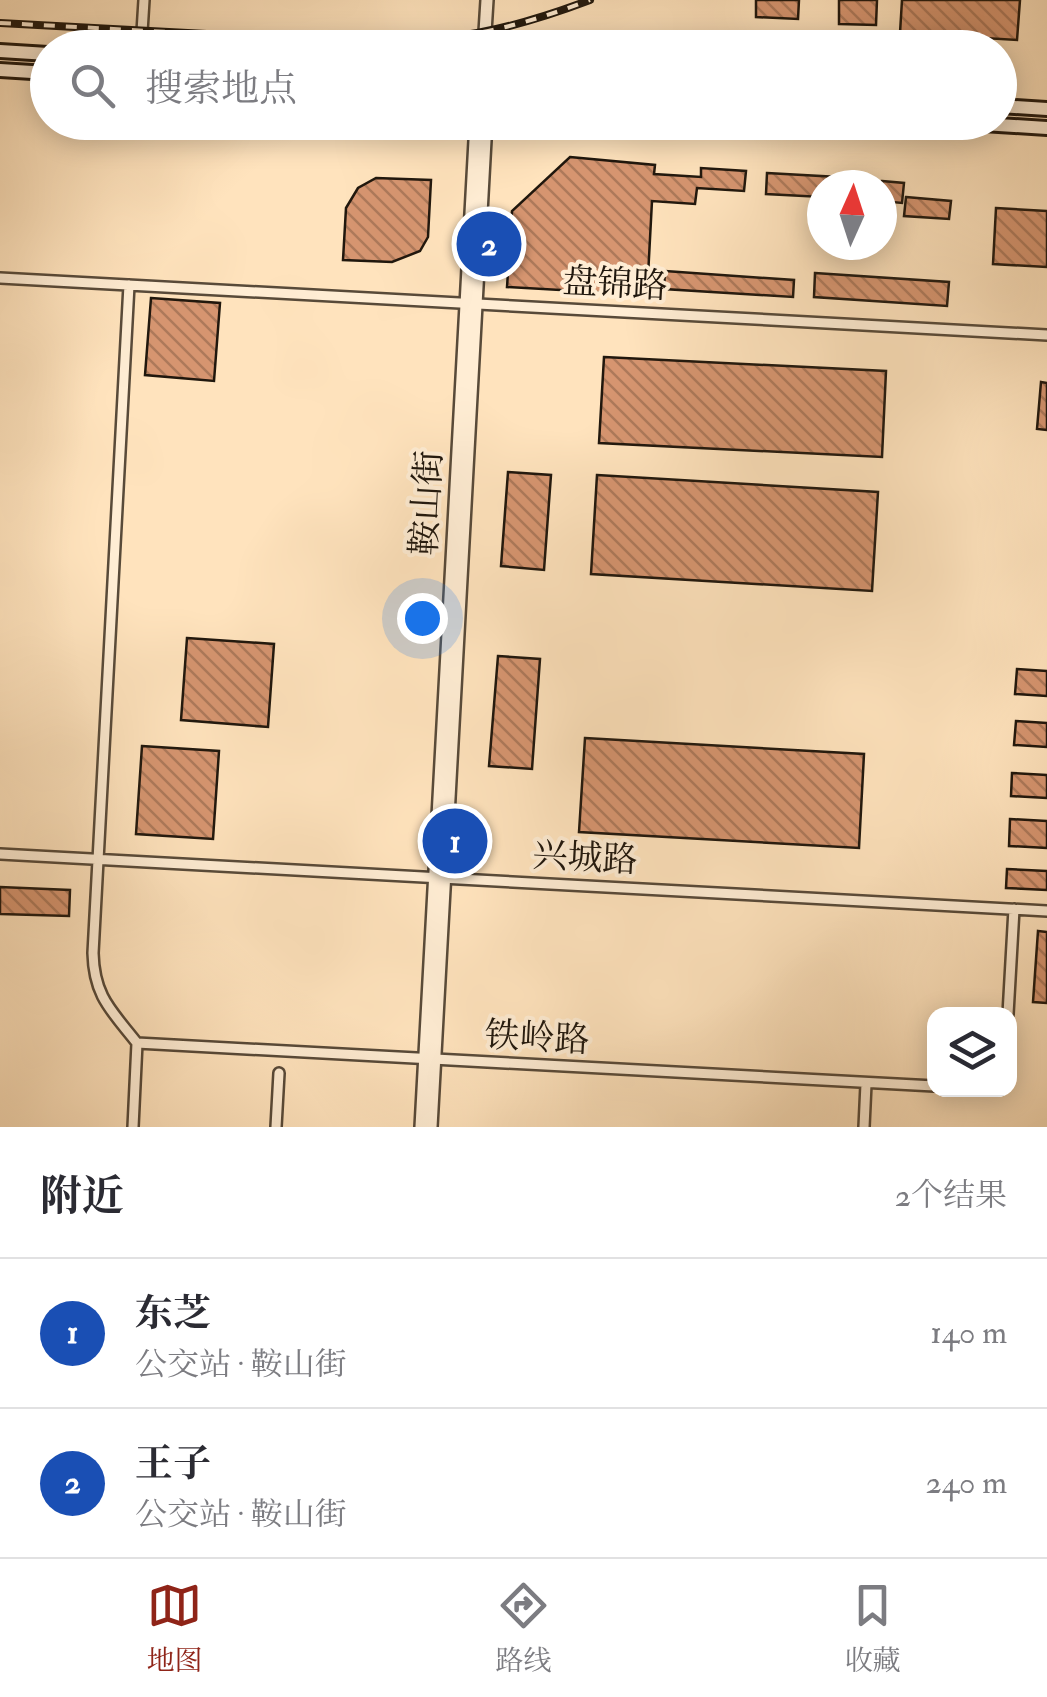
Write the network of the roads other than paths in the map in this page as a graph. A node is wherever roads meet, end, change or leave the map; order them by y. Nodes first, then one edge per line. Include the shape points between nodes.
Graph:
1 (144, 0) edge
2 (487, 0) edge
3 (142, 30) edge
4 (485, 30) edge
5 (0, 51) edge
6 (30, 53) edge
7 (0, 70) edge
8 (30, 72) edge
9 (1017, 107) edge
10 (1047, 109) edge
11 (1017, 126) edge
12 (1047, 128) edge
13 (476, 140) edge
14 (485, 140) edge
15 (0, 278) edge
16 (129, 285) junction
17 (471, 304) junction
18 (1047, 335) edge
19 (0, 854) edge
20 (98, 859) junction
21 (440, 878) junction
22 (1014, 910) junction
23 (1047, 911) edge
24 (1008, 1007) edge
25 (137, 1044) junction
26 (430, 1060) junction
27 (279, 1073) dead end
28 (866, 1084) junction
29 (927, 1086) edge
30 (132, 1127) edge
31 (276, 1127) edge
32 (421, 1127) edge
33 (431, 1127) edge
34 (864, 1127) edge

1 - 3 street
2 - 4 street
5 - 6 main road
7 - 8 main road
9 - 10 main road
11 - 12 main road
13 - 17 street, 鞍山街
14 - 17 street, 鞍山街
15 - 16 street, 盘锦路
16 - 17 street, 盘锦路
16 - 20 street
17 - 18 street, 盘锦路
17 - 21 street, 鞍山街
19 - 20 street, 兴城路
20 - 21 street, 兴城路
20 - 25 street via 97,988
21 - 22 street, 兴城路
21 - 26 street, 鞍山街
22 - 23 street, 兴城路
22 - 24 street
25 - 26 street, 铁岭路
25 - 30 street
26 - 28 street, 铁岭路
26 - 32 street, 鞍山街
26 - 33 street, 鞍山街
27 - 31 street
28 - 29 street, 铁岭路
28 - 34 street

